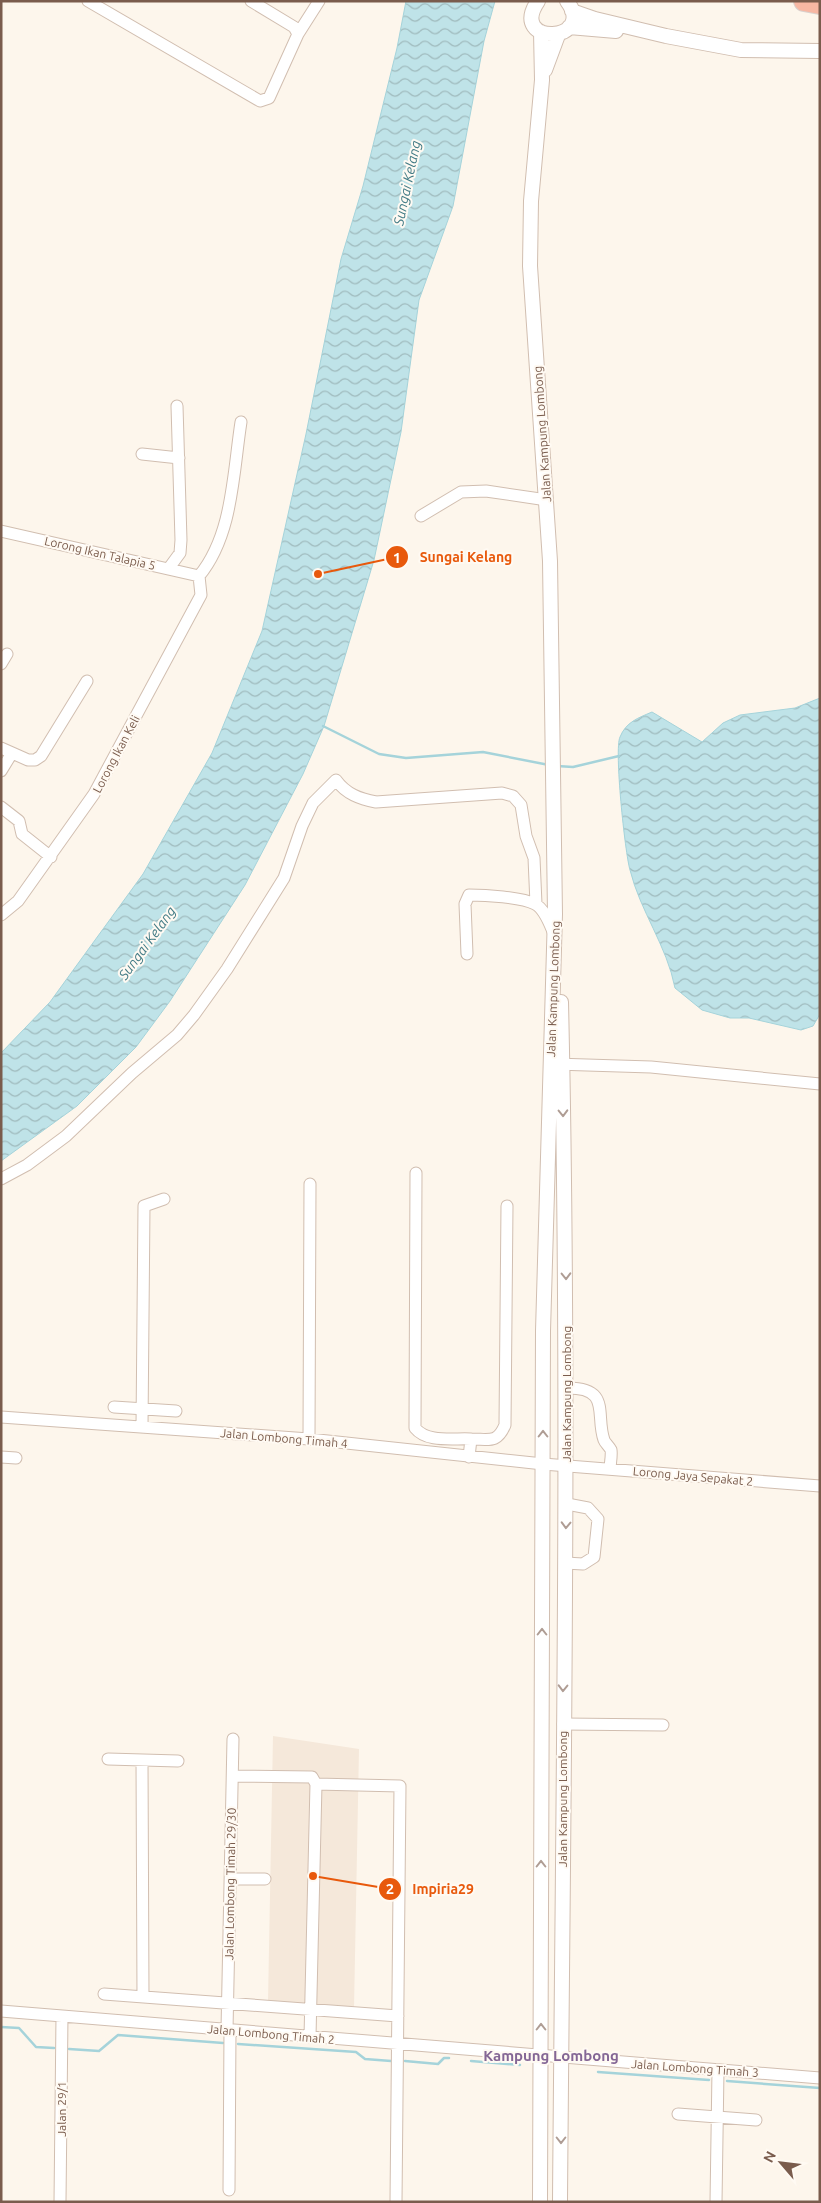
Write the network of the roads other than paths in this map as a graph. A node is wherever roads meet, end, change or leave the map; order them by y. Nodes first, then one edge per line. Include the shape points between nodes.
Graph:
1 (88, 1) edge
2 (251, 1) edge
3 (319, 1) edge
4 (804, 1) edge
5 (534, 3) edge
6 (569, 4) edge
7 (820, 4) edge
8 (564, 31) junction
9 (541, 32) junction
10 (298, 34) junction
11 (666, 36) junction
12 (820, 51) edge
13 (542, 80) junction
14 (177, 406) dead end
15 (241, 422) dead end
16 (142, 454) dead end
17 (179, 458) junction
18 (547, 500) junction
19 (421, 516) dead end
20 (1, 531) edge
21 (169, 568) junction
22 (199, 576) junction
23 (86, 681) dead end
24 (7, 750) edge
25 (1, 771) edge
26 (1, 806) edge
27 (51, 857) junction
28 (536, 904) junction
29 (555, 914) junction
30 (1, 916) edge
31 (554, 934) junction
32 (467, 954) dead end
33 (557, 1064) junction
34 (820, 1084) edge
35 (416, 1173) dead end
36 (1, 1179) edge
37 (310, 1184) dead end
38 (164, 1199) dead end
39 (507, 1206) dead end
40 (566, 1388) junction
41 (114, 1407) dead end
42 (142, 1409) junction
43 (176, 1411) dead end
44 (1, 1417) edge
45 (142, 1427) junction
46 (309, 1439) junction
47 (471, 1439) junction
48 (1, 1457) edge
49 (469, 1457) junction
50 (16, 1458) dead end
51 (543, 1464) junction
52 (566, 1466) junction
53 (610, 1469) junction
54 (820, 1486) edge
55 (567, 1504) junction
56 (565, 1563) junction
57 (563, 1724) junction
58 (663, 1725) dead end
59 (233, 1739) dead end
60 (108, 1759) dead end
61 (142, 1760) junction
62 (178, 1761) dead end
63 (233, 1776) junction
64 (316, 1784) junction
65 (230, 1879) junction
66 (265, 1879) dead end
67 (104, 1994) dead end
68 (143, 1997) junction
69 (228, 2003) junction
70 (312, 2008) junction
71 (1, 2011) edge
72 (62, 2016) junction
73 (398, 2016) junction
74 (228, 2030) junction
75 (310, 2037) junction
76 (396, 2044) junction
77 (541, 2056) junction
78 (562, 2058) junction
79 (718, 2070) junction
80 (820, 2078) edge
81 (678, 2114) dead end
82 (718, 2117) junction
83 (756, 2120) dead end
84 (229, 2190) dead end
85 (60, 2202) edge
86 (396, 2202) edge
87 (540, 2202) edge
88 (560, 2202) edge
89 (716, 2202) edge

1 - 10 street via 260,101 268,98
2 - 10 street via 294,27
3 - 10 street
4 - 7 highway
5 - 9 street via 534,24
6 - 8 street
6 - 11 street via 595,19
8 - 9 street
8 - 11 street
8 - 13 street
9 - 13 street
11 - 12 street via 741,50
13 - 18 street, Jalan Kampung Lombong via 531,201 530,266
14 - 17 street
15 - 22 street via 219,544 213,560
16 - 17 street
17 - 21 street via 180,552
18 - 19 street via 486,491 462,492
18 - 29 street, Jalan Kampung Lombong
20 - 21 street, Lorong Ikan Talapia 5
21 - 22 street, Lorong Ikan Talapia 5
22 - 27 street, Lorong Ikan Keli via 201,595 94,794
23 - 24 street via 36,760 28,760
24 - 25 street
26 - 27 street via 18,822 22,834
27 - 30 street, Lorong Ikan Keli via 18,901
28 - 31 street
28 - 32 street via 491,894 469,895 465,904
28 - 36 street via 534,858 526,836 521,805 513,796 502,793 376,802 360,799 336,780 312,803 284,878 194,1016 66,1136 27,1165
29 - 31 street, Jalan Kampung Lombong
29 - 33 street, Jalan Kampung Lombong via 560,947
31 - 33 street, Jalan Kampung Lombong
33 - 34 street via 652,1067
33 -> 40 street, Jalan Kampung Lombong
51 -> 33 street, Jalan Kampung Lombong via 543,1321
35 - 47 street via 415,1428 429,1437
37 - 46 street
38 - 42 street via 144,1206
39 - 47 street via 505,1425 496,1439
40 - 52 street, Jalan Kampung Lombong
40 - 53 street via 584,1390 600,1404 604,1440 611,1450
41 - 42 street
42 - 43 street
42 - 45 street
44 - 45 street, Jalan Lombong Timah 4
45 - 46 street, Jalan Lombong Timah 4
46 - 49 street, Jalan Lombong Timah 4
47 - 49 street
48 - 50 street
49 - 51 street, Jalan Lombong Timah 4
51 - 52 street, Jalan Lombong Timah 4
77 -> 51 street, Jalan Kampung Lombong
52 - 53 street, Lorong Jaya Sepakat 2
52 - 55 street, Jalan Kampung Lombong
53 - 54 street, Lorong Jaya Sepakat 2
55 -> 56 street, Jalan Kampung Lombong
55 - 56 street via 588,1508 598,1518 594,1556 584,1564
56 -> 57 street, Jalan Kampung Lombong
57 - 58 street
57 - 78 street, Jalan Kampung Lombong
59 - 63 street, Jalan Lombong Timah 29/30
60 - 61 street
61 - 62 street
61 - 68 street
63 - 64 street via 312,1777
63 - 65 street, Jalan Lombong Timah 29/30
64 - 70 street
64 - 73 street via 400,1786
65 - 66 street
65 - 69 street, Jalan Lombong Timah 29/30
67 - 68 street
68 - 69 street
69 - 70 street
69 - 74 street, Jalan Lombong Timah 29/30
70 - 73 street
70 - 75 street
71 - 72 street, Jalan Lombong Timah 2
72 - 74 street, Jalan Lombong Timah 2
72 - 85 street, Jalan 29/1
73 - 76 street
74 - 75 street, Jalan Lombong Timah 2
74 - 84 street, Jalan Lombong Timah 29/30
75 - 76 street, Jalan Lombong Timah 2
76 - 77 street, Jalan Lombong Timah 2
76 - 86 street
77 - 78 street, Jalan Lombong Timah 3
77 - 87 street, Jalan Kampung Lombong
78 - 79 street, Jalan Lombong Timah 3
78 -> 88 street, Jalan Kampung Lombong
79 - 80 street, Jalan Lombong Timah 3
79 - 82 street
81 - 82 street
82 - 83 street
82 - 89 street

